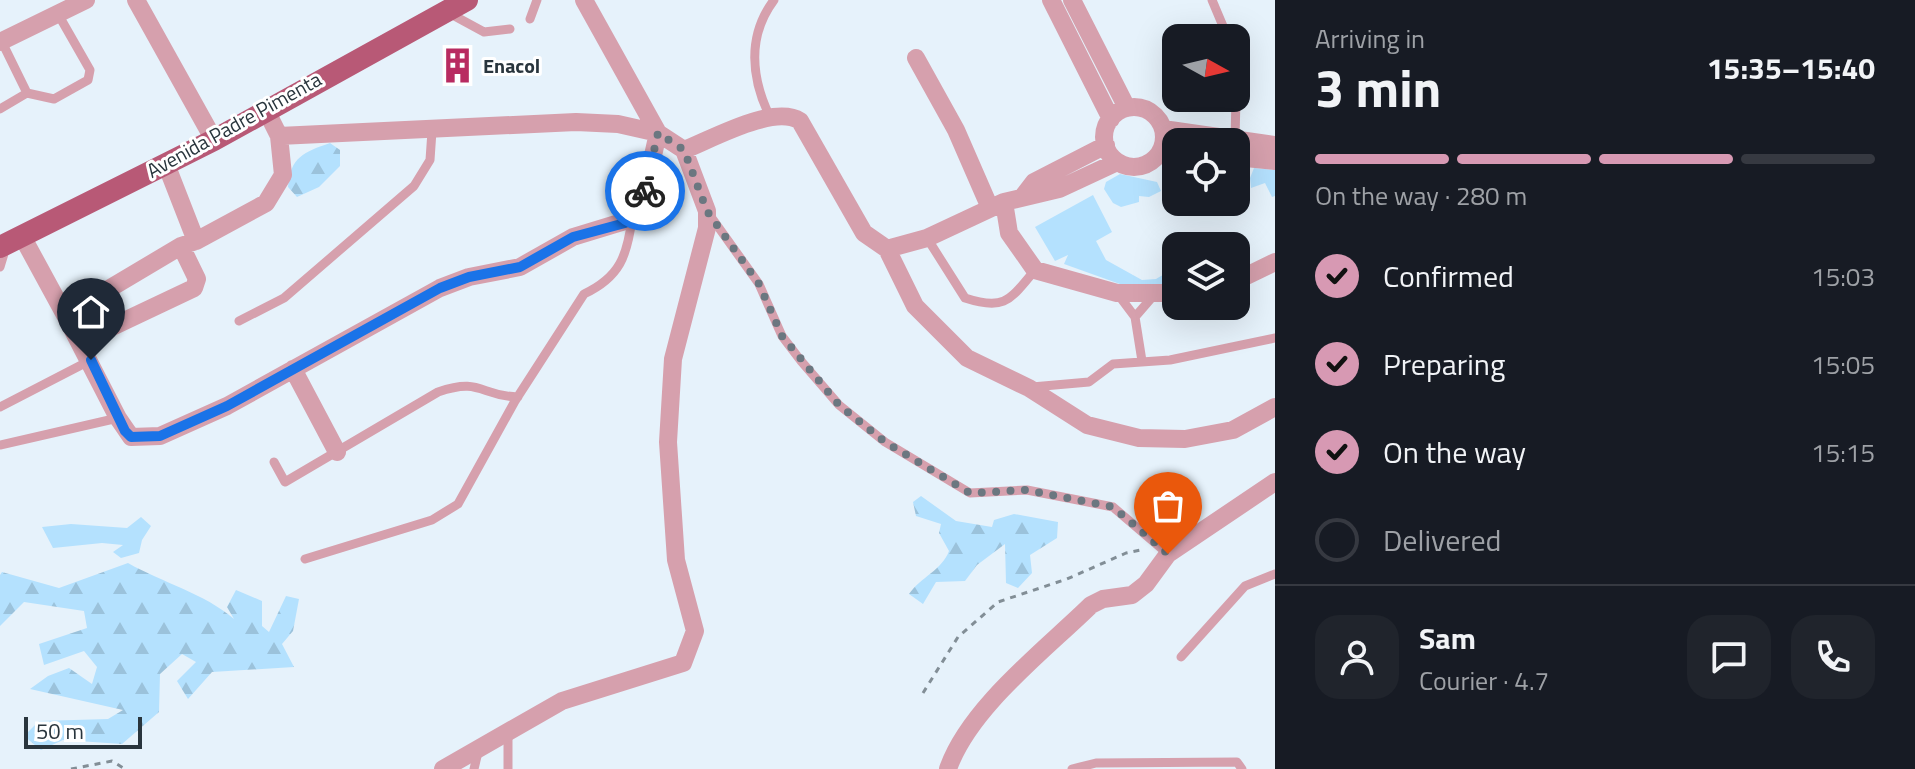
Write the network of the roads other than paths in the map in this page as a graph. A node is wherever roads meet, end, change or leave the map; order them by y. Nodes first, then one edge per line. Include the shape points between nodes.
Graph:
1 (86, 0) edge
2 (136, 0) edge
3 (467, 0) edge
4 (537, 0) edge
5 (584, 0) edge
6 (774, 0) edge
7 (1051, 0) edge
8 (1072, 0) edge
9 (1216, 2) edge
10 (446, 11) junction
11 (58, 14) junction
12 (530, 19) dead end
13 (1223, 24) edge
14 (510, 29) dead end
15 (1, 42) edge
16 (916, 58) dead end
17 (27, 93) junction
18 (0, 109) edge
19 (266, 110) junction
20 (1119, 114) junction
21 (770, 117) junction
22 (1162, 128) edge
23 (432, 131) junction
24 (658, 133) junction
25 (279, 136) junction
26 (214, 140) junction
27 (1106, 145) junction
28 (1275, 145) edge
29 (1250, 148) edge
30 (684, 150) junction
31 (1250, 153) edge
32 (1162, 154) edge
33 (1275, 161) edge
34 (1117, 162) junction
35 (166, 164) junction
36 (1024, 195) junction
37 (997, 205) junction
38 (707, 211) junction
39 (632, 219) junction
40 (927, 238) junction
41 (10, 242) edge
42 (188, 243) junction
43 (887, 249) junction
44 (0, 267) edge
45 (1035, 270) junction
46 (1273, 270) edge
47 (1250, 277) edge
48 (1156, 292) junction
49 (1162, 292) edge
50 (1117, 293) junction
51 (65, 315) junction
52 (1135, 317) junction
53 (239, 321) dead end
54 (1275, 338) edge
55 (80, 342) junction
56 (91, 360) junction
57 (1142, 361) junction
58 (293, 369) junction
59 (1029, 388) junction
60 (498, 396) junction
61 (518, 397) junction
62 (0, 407) edge
63 (1275, 407) edge
64 (507, 416) junction
65 (118, 418) junction
66 (0, 445) edge
67 (337, 452) junction
68 (274, 462) dead end
69 (1275, 482) edge
70 (1162, 551) junction
71 (305, 559) dead end
72 (1275, 574) edge
73 (1181, 657) dead end
74 (508, 732) junction
75 (479, 749) junction
76 (443, 769) edge
77 (474, 769) edge
78 (508, 769) edge
79 (948, 769) edge
80 (1072, 769) edge
81 (1242, 769) edge

1 - 11 street
2 - 26 street
3 - 10 main road, Avenida Padre Pimenta
4 - 12 lane
5 - 24 street
6 - 21 lane via 753,48 761,98
7 - 20 street
8 - 20 street
9 - 13 lane
10 - 14 lane via 484,32
10 - 19 main road, Avenida Padre Pimenta
11 - 15 street
11 - 17 lane via 90,70 88,80 54,99
15 - 17 lane
16 - 37 street
17 - 18 lane
19 - 25 street
19 - 26 main road, Avenida Padre Pimenta
20 - 22 street via 1153,114
20 - 27 street via 1104,137
21 - 30 street
21 - 43 street via 800,121 864,233
23 - 24 street via 576,122
23 - 25 street
23 - 53 lane via 430,160 414,186 294,290
24 - 30 street
24 - 39 street via 642,205
25 - 42 street via 283,175 266,203
26 - 35 main road, Avenida Padre Pimenta
27 - 34 street
27 - 36 street via 1034,182
28 - 29 street
30 - 38 street
31 - 33 street
32 - 34 street via 1143,166
34 - 36 street via 1059,189
35 - 41 main road, Avenida Padre Pimenta
35 - 42 street
36 - 37 street
37 - 40 street
37 - 45 street
38 - 70 lane via 759,284 782,336 801,361 839,405 885,442 970,493 1027,490 1113,507
38 - 74 street via 673,359 668,442 676,560 695,631 683,663 562,701
39 - 58 street via 573,237 520,267 440,288
39 - 61 lane via 627,253 602,285 584,294
40 - 43 street
40 - 45 lane via 965,298 988,306 1007,302
41 - 44 lane
41 - 51 street
42 - 51 street
42 - 55 street via 197,279 194,288
43 - 59 street via 915,306 967,358
45 - 50 street
46 - 47 street
48 - 49 street
48 - 50 street
48 - 52 lane
50 - 52 lane
51 - 55 street
52 - 57 lane
54 - 57 lane
55 - 56 street
56 - 62 lane
56 - 65 street
57 - 59 lane via 1113,364 1089,382
58 - 65 street via 160,436 131,437
58 - 67 street
59 - 63 street via 1087,425 1139,438 1185,439 1233,430
60 - 61 lane
60 - 64 lane
60 - 67 lane via 463,384 438,392
61 - 64 lane
64 - 71 lane via 458,504 432,520
65 - 66 lane
67 - 68 lane via 285,482
69 - 70 street
70 - 79 street via 1146,584 1132,595 1091,605 1001,693 956,746
72 - 73 lane via 1245,586
74 - 75 street
74 - 78 lane
75 - 76 street
75 - 77 lane
80 - 81 lane via 1096,763 1206,762 1237,762

